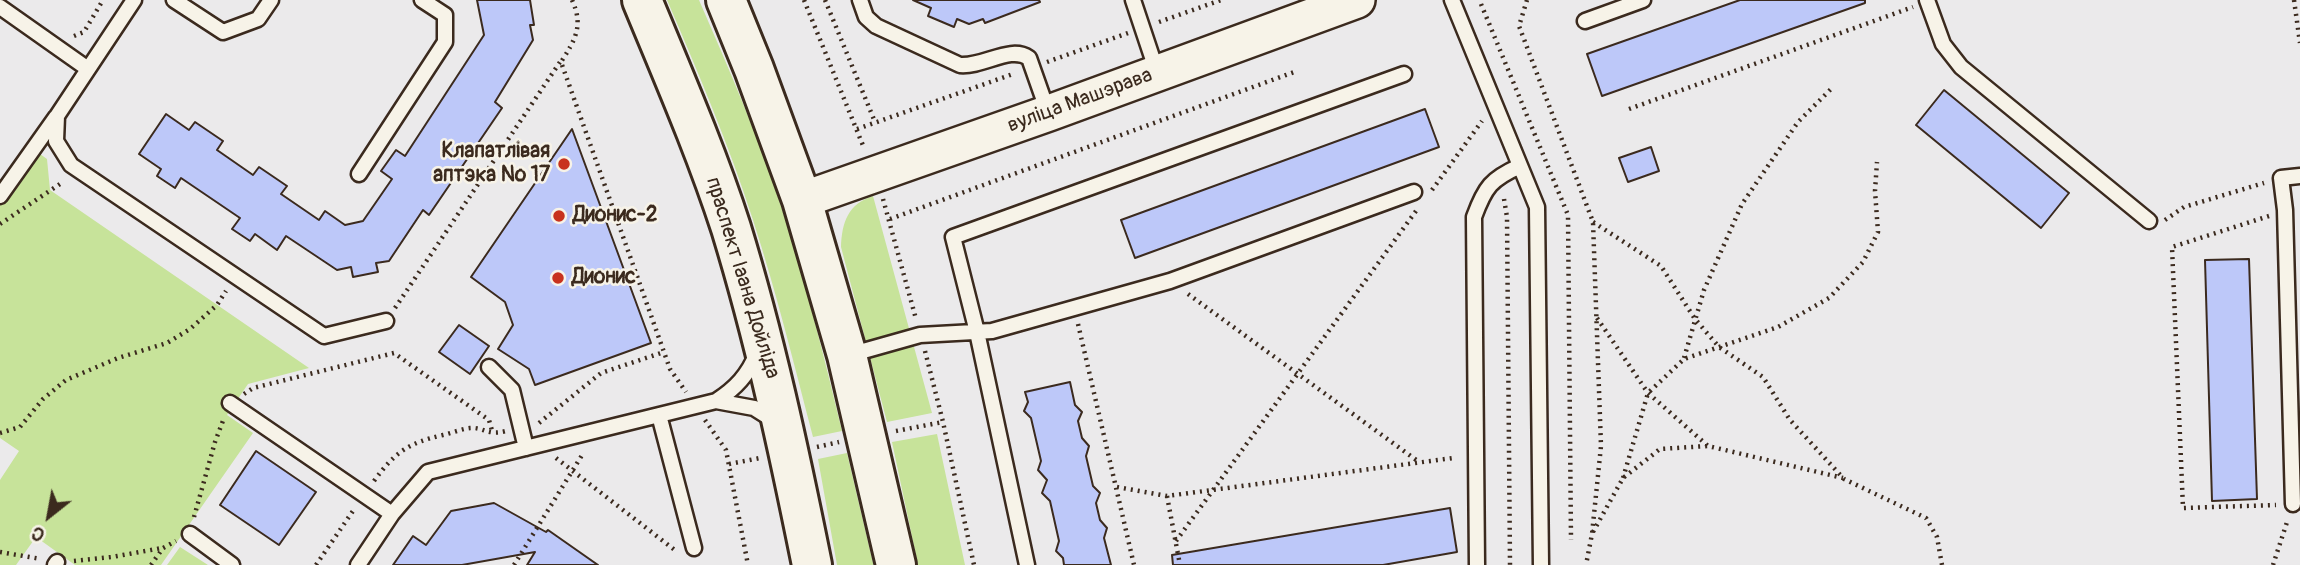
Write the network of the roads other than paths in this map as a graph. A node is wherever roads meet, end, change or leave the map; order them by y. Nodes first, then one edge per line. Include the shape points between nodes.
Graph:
1 (134, 0) edge
2 (174, 0) edge
3 (271, 0) edge
4 (422, 0) edge
5 (642, 0) edge
6 (726, 0) edge
7 (860, 0) edge
8 (1133, 0) edge
9 (1357, 0) edge
10 (1452, 0) edge
11 (1643, 0) edge
12 (1927, 1) edge
13 (0, 7) edge
14 (1586, 21) dead end
15 (88, 69) junction
16 (1157, 72) junction
17 (1405, 74) dead end
18 (1049, 113) junction
19 (57, 116) junction
20 (1520, 166) junction
21 (359, 174) dead end
22 (2300, 176) edge
23 (1420, 195) road end
24 (0, 196) edge
25 (802, 200) junction
26 (2149, 221) road end
27 (386, 321) road end
28 (977, 332) junction
29 (763, 338) junction
30 (847, 355) junction
31 (489, 367) dead end
32 (716, 401) junction
33 (230, 402) road end
34 (659, 415) junction
35 (788, 442) junction
36 (532, 446) junction
37 (2293, 504) road end
38 (392, 514) junction
39 (190, 534) road end
40 (689, 552) road end
41 (232, 565) edge
42 (358, 565) edge
43 (812, 565) edge
44 (896, 565) edge
45 (1027, 565) edge
46 (1477, 565) edge
47 (1541, 565) edge

1 - 15 lane
2 - 3 lane via 223,32 258,19
4 - 21 lane via 444,15 445,42
5 - 29 main road, праспект Іаана Дойліда via 730,226
6 - 25 main road
7 - 18 lane via 866,17 876,26 960,65 1021,53 1029,58
8 - 16 lane
9 - 16 street, вуліца Машэрава
10 - 20 lane
11 - 14 lane
12 - 26 lane via 1942,44 1961,67
13 - 15 lane
15 - 19 lane
16 - 18 street, вуліца Машэрава
17 - 28 lane via 953,237
18 - 25 street, вуліца Машэрава
19 - 24 lane
19 - 27 lane via 56,141 71,165 324,336
20 - 46 lane via 1500,175 1482,194 1474,217
20 - 47 lane via 1537,207
22 - 37 lane via 2281,178
23 - 28 lane via 1170,281
25 - 30 main road
28 - 30 lane via 920,335
28 - 45 lane
29 - 32 lane via 745,377
29 - 35 main road, праспект Іаана Дойліда
30 - 44 main road
31 - 36 lane via 512,390
32 - 34 lane
32 - 35 lane via 754,408 770,418
33 - 38 lane
34 - 36 lane
34 - 40 lane
35 - 43 main road, праспект Іаана Дойліда
36 - 38 lane via 428,472
38 - 42 lane
39 - 41 lane

